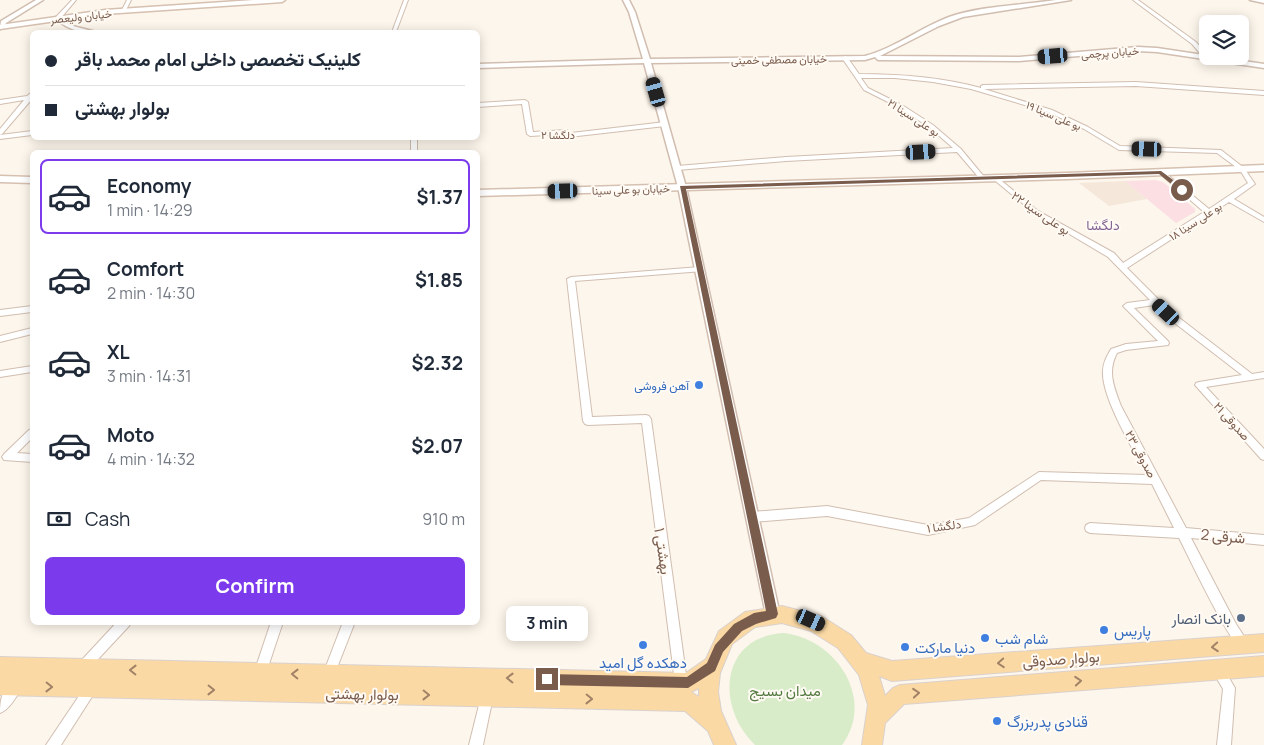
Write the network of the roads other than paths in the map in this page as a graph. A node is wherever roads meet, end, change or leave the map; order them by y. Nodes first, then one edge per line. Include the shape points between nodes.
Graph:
1 (40, 0) edge
2 (74, 0) edge
3 (129, 0) edge
4 (282, 0) edge
5 (406, 0) edge
6 (626, 0) edge
7 (1068, 0) edge
8 (1134, 0) edge
9 (1253, 0) edge
10 (250, 1) edge
11 (1264, 1) edge
12 (123, 11) junction
13 (58, 18) junction
14 (1, 27) edge
15 (85, 30) edge
16 (395, 30) edge
17 (1199, 49) edge
18 (1199, 57) edge
19 (846, 58) junction
20 (866, 58) junction
21 (647, 61) junction
22 (1249, 65) edge
23 (480, 66) edge
24 (1263, 67) edge
25 (857, 76) junction
26 (972, 87) junction
27 (1264, 93) edge
28 (30, 96) edge
29 (30, 98) edge
30 (0, 102) edge
31 (480, 104) edge
32 (665, 124) junction
33 (30, 133) edge
34 (0, 135) edge
35 (959, 150) junction
36 (677, 168) junction
37 (1264, 168) edge
38 (1242, 169) junction
39 (1161, 172) junction
40 (983, 178) junction
41 (995, 178) junction
42 (0, 179) edge
43 (30, 180) edge
44 (682, 187) junction
45 (480, 192) edge
46 (1230, 199) junction
47 (1209, 212) junction
48 (1264, 220) edge
49 (1122, 267) junction
50 (700, 269) junction
51 (1154, 302) junction
52 (30, 309) edge
53 (0, 313) edge
54 (30, 331) edge
55 (0, 338) edge
56 (30, 369) edge
57 (0, 374) edge
58 (1264, 375) edge
59 (1250, 377) junction
60 (30, 435) edge
61 (1264, 456) edge
62 (30, 458) edge
63 (1155, 480) junction
64 (752, 517) junction
65 (1090, 528) dead end
66 (1182, 533) junction
67 (1264, 540) edge
68 (772, 614) junction
69 (121, 625) edge
70 (276, 625) edge
71 (348, 625) edge
72 (1264, 643) edge
73 (1243, 644) junction
74 (860, 661) junction
75 (1264, 666) edge
76 (0, 667) edge
77 (711, 667) junction
78 (81, 669) junction
79 (1218, 670) junction
80 (260, 673) junction
81 (329, 674) junction
82 (681, 682) junction
83 (8, 686) edge
84 (91, 688) junction
85 (487, 697) junction
86 (0, 707) edge
87 (877, 718) junction
88 (722, 739) edge
89 (53, 745) edge
90 (476, 745) edge
91 (872, 745) edge
92 (1224, 745) edge

1 - 14 street via 3,22
2 - 13 street
3 - 12 street
4 - 10 main road, خیابان ولیعصر
5 - 16 street
6 - 21 street
7 - 20 street, خیابان مصطفی خمینی via 962,15 945,20 883,54
8 - 17 street
9 - 11 street
10 - 12 main road, خیابان ولیعصر
12 - 13 main road, خیابان ولیعصر
13 - 14 main road, خیابان ولیعصر
13 - 15 street via 68,26
18 - 20 street, خیابان پرچمی via 1138,49 1019,59
19 - 20 street, خیابان مصطفی خمینی
19 - 21 street, خیابان مصطفی خمینی
19 - 25 street, بو علی سینا ۲۱
21 - 23 street, خیابان مصطفی خمینی
21 - 32 street
22 - 24 street, خیابان پرچمی
25 - 26 street, بو علی سینا ۱۹ via 904,77
25 - 35 street, بو علی سینا ۲۱ via 866,89 916,116
26 - 27 street via 1136,84
26 - 38 street, بو علی سینا ۱۹ via 1050,111 1119,148 1218,150
28 - 30 street
29 - 34 street
31 - 32 street, دلگشا ۲ via 525,102 530,134 567,132 569,135
32 - 36 street
33 - 34 street
35 - 36 street
35 - 40 street, بو علی سینا ۲۱
36 - 44 street
37 - 38 main road, خیابان بو علی سینا
38 - 39 main road, خیابان بو علی سینا
38 - 46 street, بو علی سینا ۱۸ via 1252,184
39 - 41 main road, خیابان بو علی سینا
39 - 47 street
40 - 41 main road, خیابان بو علی سینا
40 - 44 main road, خیابان بو علی سینا
41 - 49 street, بو علی سینا ۲۲ via 1036,212 1111,255
42 - 43 main road
44 - 45 main road, خیابان بو علی سینا
44 - 50 street
46 - 47 street, بو علی سینا ۱۸
46 - 48 street
47 - 49 street, بو علی سینا ۱۸
49 - 51 street, بو علی سینا ۲۲
50 - 64 street
50 - 82 street, بهشتی ۱ via 571,279 588,421 646,419
51 - 59 street, بو علی سینا ۲۲
51 - 63 street, صدوقی ۲۳ via 1127,306 1165,343 1114,351 1106,374 1116,406
52 - 53 street
54 - 55 street
56 - 57 street
58 - 59 street
59 - 61 street, صدوقی ۲۱ via 1199,385
60 - 62 street via 7,457
63 - 64 street, دلگشا ۱ via 1039,476 971,522 928,530 828,511
63 - 66 street, صدوقی ۲۳
64 - 68 street
65 - 66 street, شرقی 2
66 - 67 street, شرقی 2
66 - 73 street, صدوقی ۲۳
68 - 74 main road via 801,617 820,624 842,640
68 - 77 main road via 754,619 730,633
69 - 78 street
70 - 80 street
71 - 81 street
72 - 73 main road, بولوار صدوقی
73 -> 74 main road, بولوار صدوقی via 892,671
74 - 87 main road via 872,688
75 - 79 main road, بولوار صدوقی
76 - 78 main road, بولوار بهشتی
77 - 82 main road, بولوار بهشتی via 688,683
77 - 88 main road via 709,697
80 -> 78 main road, بولوار بهشتی
87 -> 79 main road, بولوار صدوقی via 900,695
79 - 92 street via 1229,688
81 -> 80 main road, بولوار بهشتی
82 -> 81 main road, بولوار بهشتی
83 -> 84 main road, بولوار بهشتی
83 - 86 street
84 -> 85 main road, بولوار بهشتی
84 - 89 street
85 -> 88 main road, بولوار بهشتی via 689,701
85 - 90 street
87 - 91 main road

